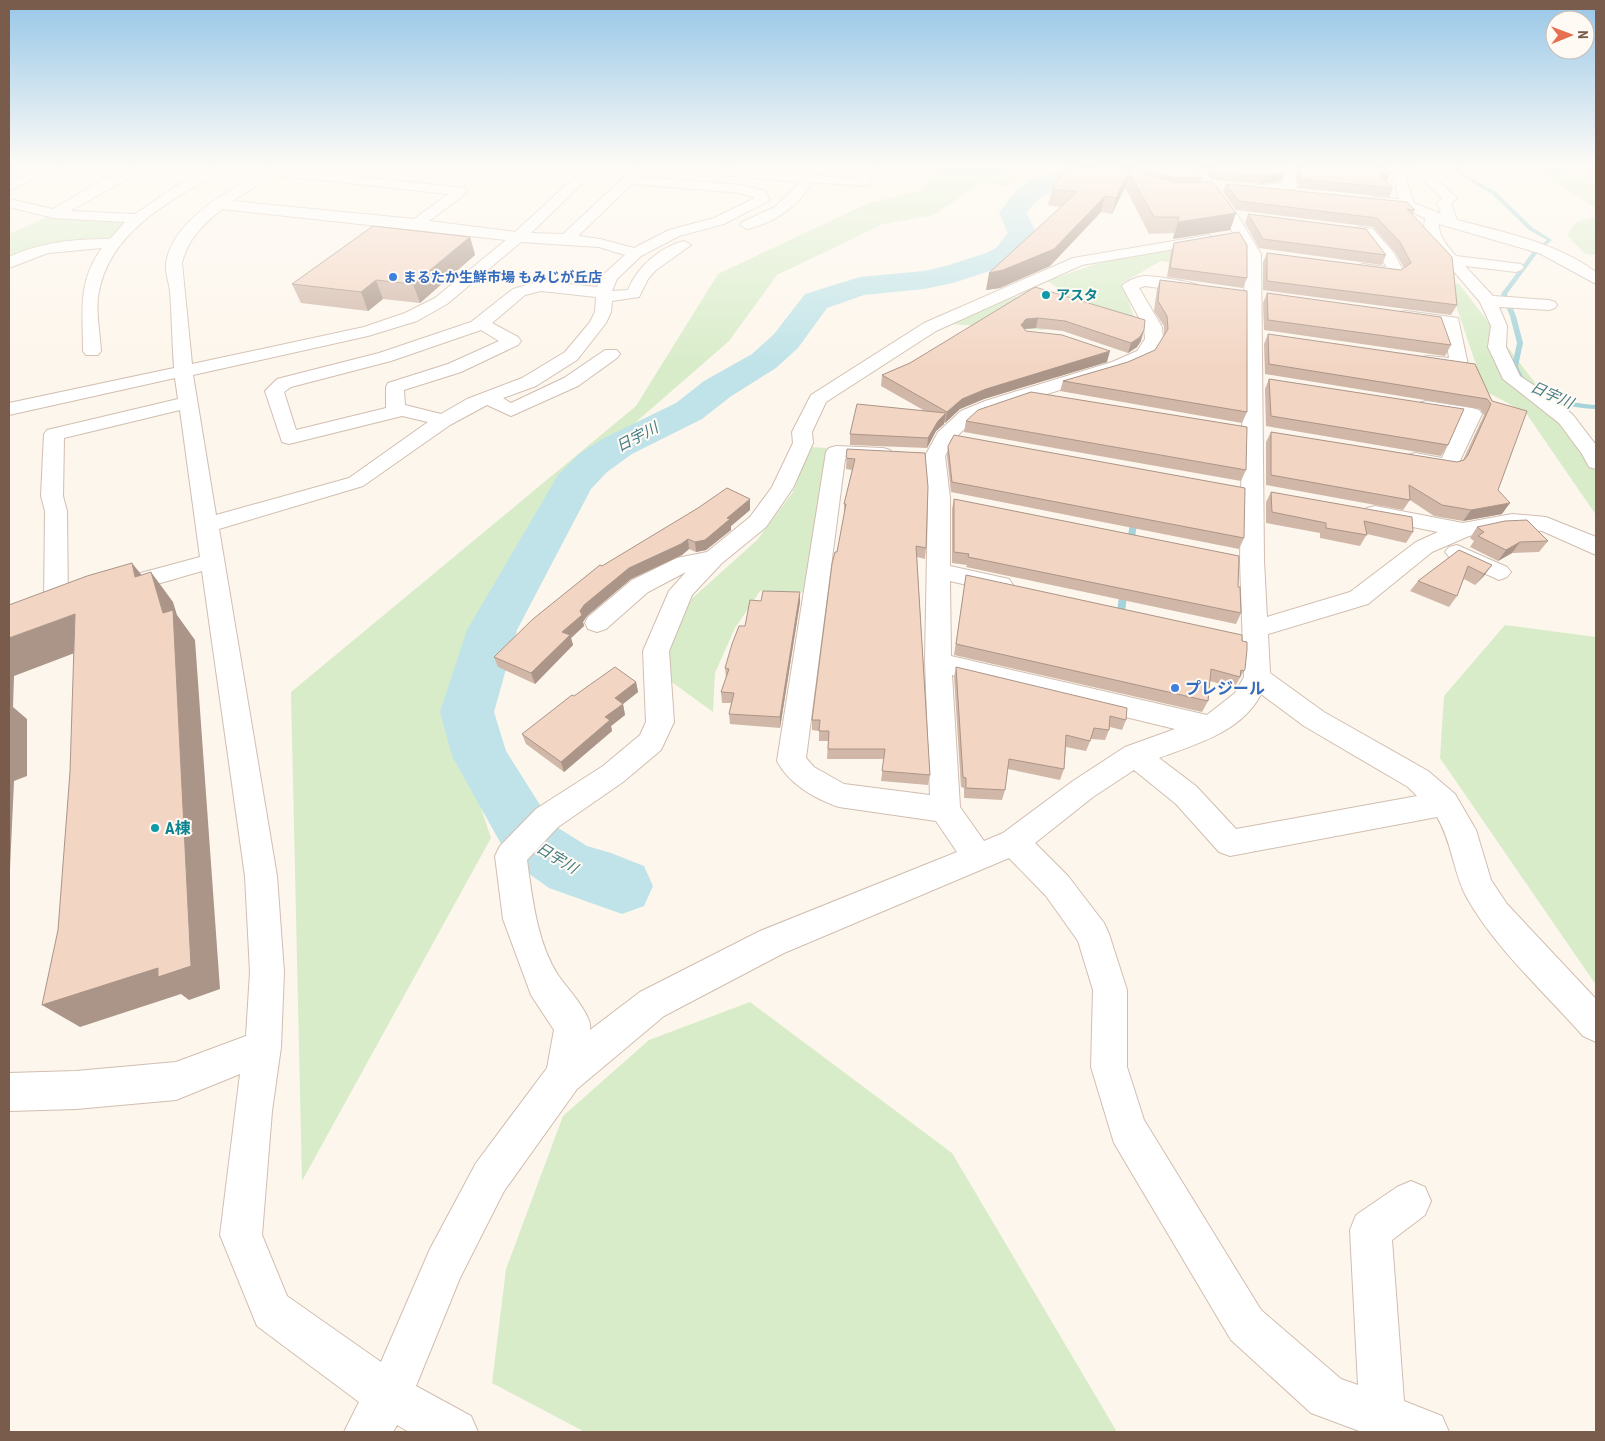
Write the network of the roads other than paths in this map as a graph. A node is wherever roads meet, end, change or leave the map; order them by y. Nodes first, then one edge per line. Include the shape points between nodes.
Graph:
1 (123, 233) edge
2 (189, 233) edge
3 (495, 233) edge
4 (521, 233) edge
5 (573, 233) edge
6 (678, 233) edge
7 (721, 233) edge
8 (1212, 233) edge
9 (1249, 233) edge
10 (1369, 233) edge
11 (1433, 233) edge
12 (1491, 233) edge
13 (518, 236) junction
14 (669, 236) junction
15 (567, 239) junction
16 (113, 243) junction
17 (688, 244) junction
18 (636, 253) junction
19 (1253, 254) junction
20 (1272, 257) edge
21 (1451, 260) junction
22 (9, 263) edge
23 (1349, 267) edge
24 (1516, 267) dead end
25 (1596, 279) edge
26 (1213, 290) edge
27 (604, 294) junction
28 (1246, 294) junction
29 (1274, 298) edge
30 (1491, 301) junction
31 (1549, 305) dead end
32 (1393, 314) edge
33 (480, 323) junction
34 (1253, 336) junction
35 (1273, 339) edge
36 (92, 351) dead end
37 (611, 354) dead end
38 (1107, 354) edge
39 (1410, 358) edge
40 (1128, 361) junction
41 (183, 370) junction
42 (894, 372) edge
43 (1029, 394) junction
44 (488, 398) junction
45 (818, 399) junction
46 (1066, 400) edge
47 (188, 402) junction
48 (1406, 404) edge
49 (9, 409) edge
50 (396, 411) junction
51 (443, 421) junction
52 (1245, 432) junction
53 (1274, 436) edge
54 (933, 448) junction
55 (1400, 457) edge
56 (1596, 463) edge
57 (1358, 510) edge
58 (207, 525) junction
59 (1463, 530) junction
60 (1435, 542) junction
61 (1596, 548) edge
62 (714, 558) junction
63 (212, 561) junction
64 (939, 571) junction
65 (1499, 572) dead end
66 (1025, 590) edge
67 (102, 591) edge
68 (56, 604) edge
69 (597, 624) dead end
70 (1248, 635) junction
71 (938, 662) junction
72 (1257, 677) junction
73 (1211, 727) junction
74 (1135, 755) junction
75 (1445, 803) junction
76 (945, 810) junction
77 (1014, 842) junction
78 (977, 856) junction
79 (1596, 1024) edge
80 (263, 1047) junction
81 (564, 1076) junction
82 (9, 1092) edge
83 (1411, 1201) dead end
84 (378, 1414) edge
85 (1382, 1414) junction
86 (455, 1432) edge
87 (1426, 1432) edge

1 - 16 street
2 - 41 street via 174,263
3 - 13 street
4 - 13 street
5 - 15 street
6 - 14 street
7 - 17 street
8 - 45 street via 1078,261 930,327
9 - 19 street
10 - 23 street via 1393,259 1396,273
11 - 21 street
12 - 25 street via 1530,243 1577,263
13 - 15 street
13 - 41 street via 441,301 411,317 368,331
14 - 17 street
14 - 18 street
15 - 18 street via 600,243
16 - 22 street via 37,250
16 - 36 street via 96,272 90,297
17 - 27 street via 675,249 641,277 633,294
18 - 27 street via 610,277
19 - 20 street
19 - 28 street
21 - 24 street
21 - 30 street
26 - 40 street via 1144,281 1130,286 1153,327 1154,339 1144,354
27 - 33 street via 540,286 519,292
27 - 44 street via 603,312 598,323 571,356 529,382
28 - 29 street
28 - 34 street
30 - 31 street
30 - 56 street via 1499,326 1497,348 1512,379 1566,419
32 - 39 street via 1452,322 1459,365
33 - 50 street via 512,341 460,367 395,387
33 - 50 street via 385,358 284,383 274,391 289,438
34 - 35 street
34 - 52 street via 1263,381
37 - 44 street via 571,382 511,410
38 - 40 street
40 - 43 street
41 - 47 street
41 - 49 street
42 - 45 street via 835,398
43 - 46 street
43 - 54 street via 968,415
44 - 51 street
45 - 62 street via 802,432 803,443 782,488 758,522
47 - 58 street
47 - 68 street via 54,434 52,496 56,511
48 - 55 street via 1472,414 1449,465
50 - 51 street via 418,412
51 - 58 street via 356,482
52 - 53 street
52 - 70 street via 1253,491 1243,559
54 - 64 street via 949,500
54 - 76 street via 836,452 791,761 804,775 839,795
57 - 59 street
58 - 63 street
59 - 60 street
59 - 61 street via 1512,521 1546,524
60 - 65 street
60 - 70 street via 1359,598
62 - 69 street via 685,563 640,586
62 - 81 street via 681,591 656,651 660,722 651,742 613,774 547,818 511,856 519,919 543,983 573,1026
63 - 67 street
63 - 80 street via 261,876 267,972
64 - 66 street
64 - 71 street
70 - 72 street
71 - 73 street
71 - 76 street
72 - 73 street via 1245,700
72 - 75 street via 1314,718 1418,779
73 - 74 street
74 - 75 street via 1186,795 1230,843
74 - 77 street via 1083,789
75 - 79 street via 1461,830 1476,885 1495,915
76 - 78 street
77 - 78 street
77 - 85 street via 1057,886 1092,934 1110,990 1109,1067 1128,1129 1246,1325 1327,1397
78 - 81 street via 772,942 652,1004
80 - 82 street via 176,1081
80 - 84 street via 241,1235 272,1311
81 - 84 street via 490,1176 445,1264
83 - 85 street via 1371,1230
84 - 86 street
85 - 87 street

